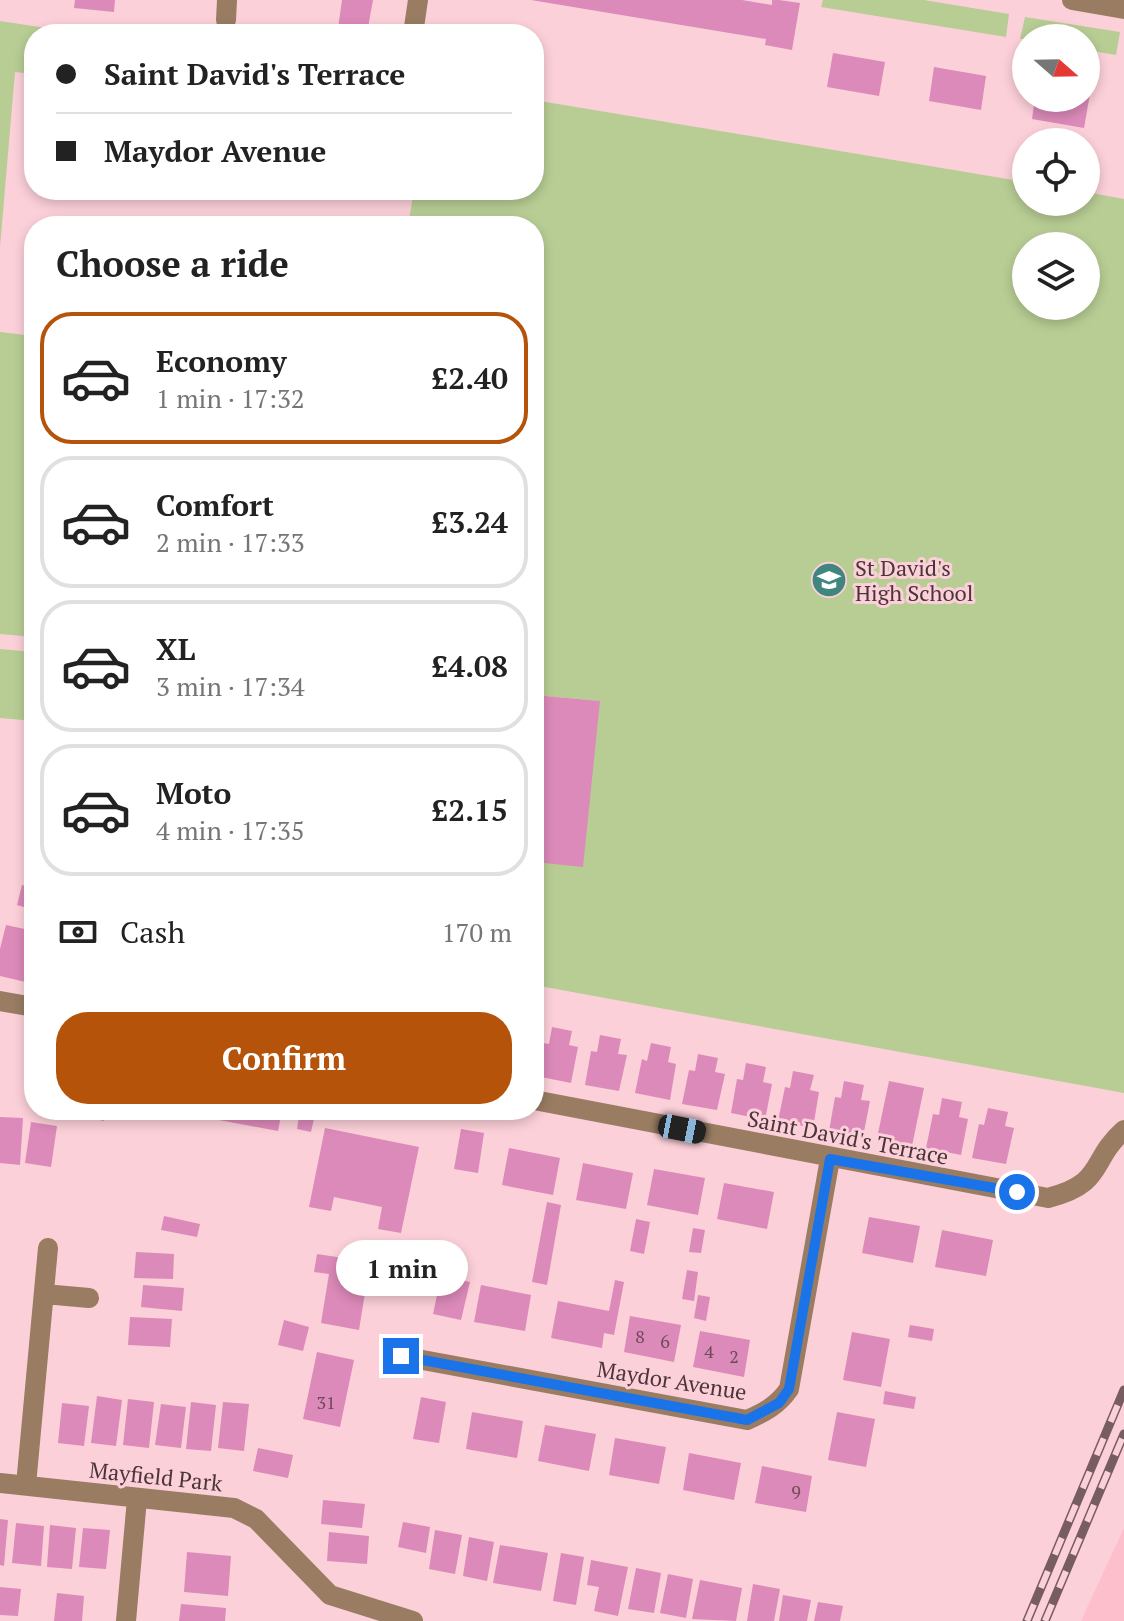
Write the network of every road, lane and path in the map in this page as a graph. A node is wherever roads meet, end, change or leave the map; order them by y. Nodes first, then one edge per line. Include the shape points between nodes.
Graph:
1 (418, 0) edge
2 (1072, 0) edge
3 (1124, 9) edge
4 (414, 24) edge
5 (0, 1001) edge
6 (24, 1005) edge
7 (544, 1102) edge
8 (1124, 1130) edge
9 (830, 1159) junction
10 (48, 1248) dead end
11 (44, 1294) junction
12 (89, 1298) dead end
13 (401, 1356) dead end
14 (0, 1483) edge
15 (26, 1485) junction
16 (137, 1499) junction
17 (126, 1621) edge
18 (413, 1621) edge

1 - 4 street
2 - 3 street
5 - 6 street
7 - 9 street, Saint David's Terrace
8 - 9 street, Saint David's Terrace via 1076,1191 1048,1198
9 - 13 street, Maydor Avenue via 789,1389 779,1403 747,1420
10 - 11 street
11 - 12 street
11 - 15 street
14 - 15 street, Mayfield Park
15 - 16 street, Mayfield Park
16 - 17 street
16 - 18 street, Mayfield Park via 234,1508 256,1519 330,1595

